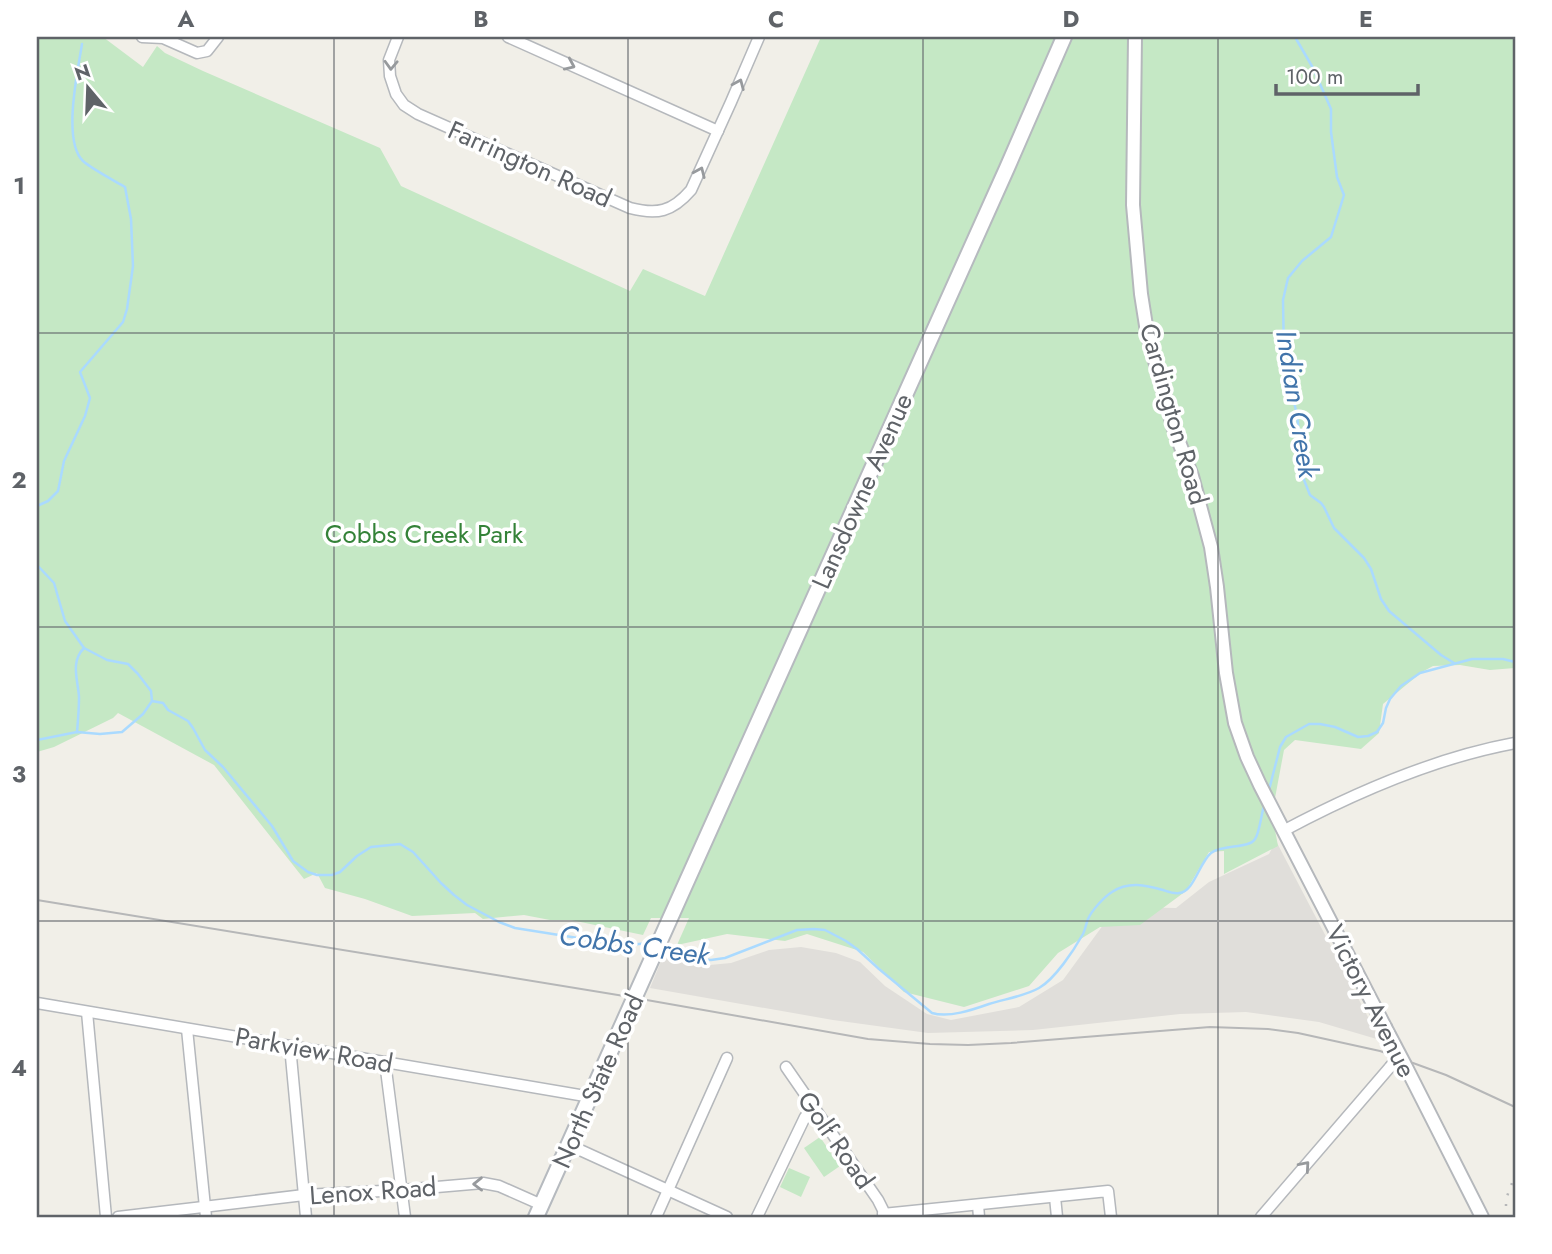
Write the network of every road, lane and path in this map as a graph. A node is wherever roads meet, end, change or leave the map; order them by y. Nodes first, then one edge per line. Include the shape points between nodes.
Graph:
1 (142, 37) edge
2 (218, 37) edge
3 (398, 37) edge
4 (508, 37) edge
5 (759, 37) edge
6 (1064, 37) edge
7 (1135, 37) edge
8 (718, 131) junction
9 (1515, 743) edge
10 (1260, 785) joint
11 (1280, 826) junction
12 (661, 939) joint
13 (37, 1003) edge
14 (87, 1012) junction
15 (187, 1029) junction
16 (290, 1046) junction
17 (727, 1058) dead end
18 (1402, 1060) junction
19 (385, 1062) junction
20 (786, 1067) dead end
21 (591, 1097) junction
22 (805, 1117) dead end
23 (569, 1145) junction
24 (402, 1191) junction
25 (669, 1191) junction
26 (304, 1195) junction
27 (1055, 1197) junction
28 (978, 1205) junction
29 (539, 1211) edge
30 (205, 1212) edge
31 (883, 1216) edge
32 (106, 1217) edge
33 (118, 1217) edge
34 (306, 1217) edge
35 (405, 1217) edge
36 (656, 1217) edge
37 (727, 1217) edge
38 (757, 1217) edge
39 (979, 1217) edge
40 (1058, 1217) edge
41 (1111, 1217) edge
42 (1261, 1217) edge
43 (1482, 1217) edge

1 - 2 street via 163,38 197,52 207,51
3 -> 8 street, Farrington Road via 389,60 390,76 404,105 630,208 649,213 667,210 683,200
4 -> 8 street
8 -> 5 street
6 - 12 main road, Lansdowne Avenue
7 - 10 street, Cardington Road via 1133,205 1147,332 1201,505 1217,587 1231,707
9 - 11 street via 1467,753
10 - 11 street, Victory Avenue
11 - 18 street, Victory Avenue, bridge
12 - 21 main road, North State Road
13 - 14 street, Parkview Road
14 - 15 street, Parkview Road
14 - 32 street
15 - 16 street, Parkview Road
15 - 30 street
16 - 19 street, Parkview Road
16 - 26 street
17 - 25 street
42 -> 18 street, bridge via 1390,1067
18 - 43 street, Victory Avenue
19 - 21 street, Parkview Road
19 - 24 street
20 - 31 street, Golf Road via 878,1200
21 - 23 main road, North State Road
22 - 38 street, Golf Road
23 - 25 street
23 - 29 main road, North State Road
24 - 26 street, Lenox Road
29 -> 24 street, Lenox Road via 499,1186 483,1183
24 - 35 street
25 - 36 street
25 - 37 street
26 - 30 street, Lenox Road
26 - 34 street
27 - 28 street
27 - 40 street
27 - 41 street via 1108,1191
28 - 31 street
28 - 39 street
30 - 33 street, Lenox Road

